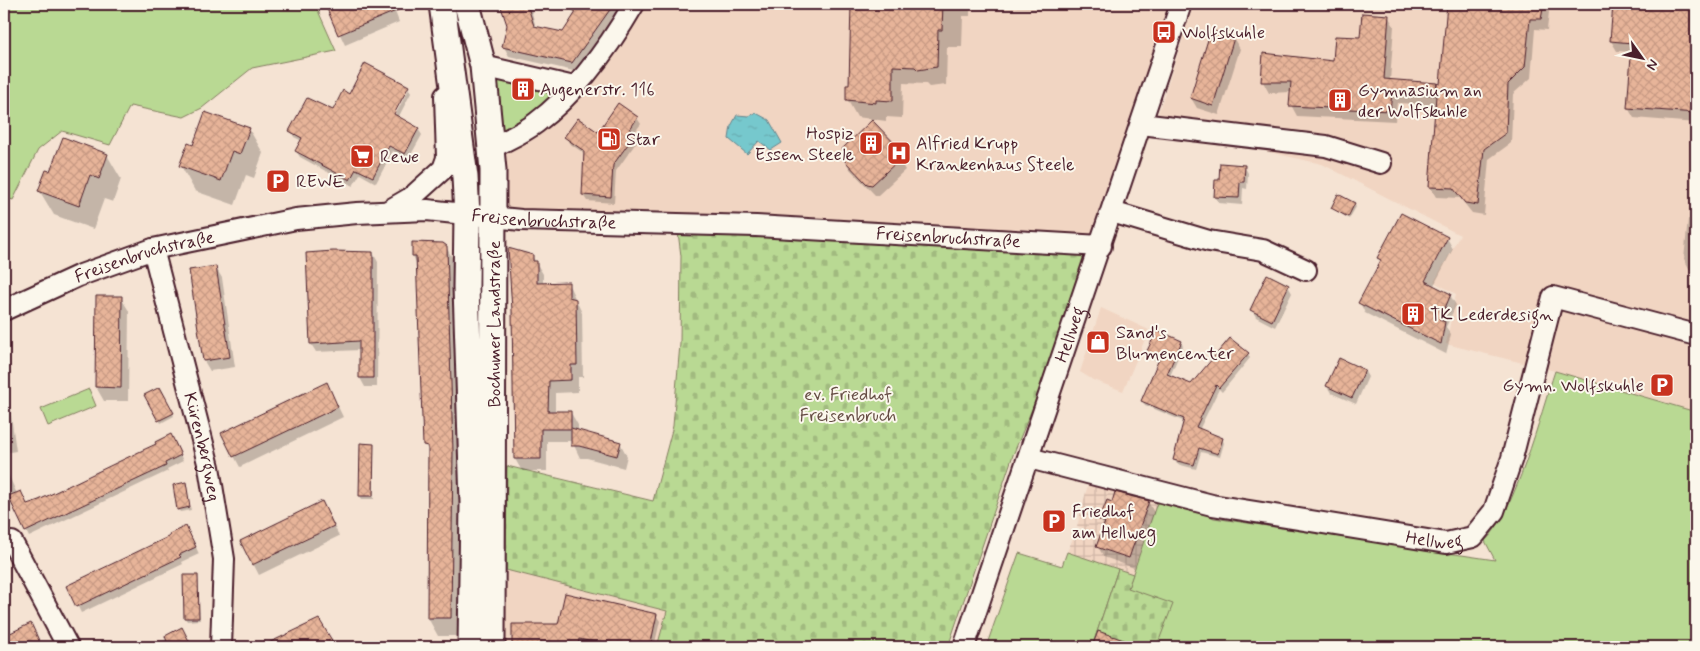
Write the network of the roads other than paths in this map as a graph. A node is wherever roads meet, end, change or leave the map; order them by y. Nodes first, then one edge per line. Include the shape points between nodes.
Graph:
1 (442, 4) edge
2 (467, 4) edge
3 (634, 4) edge
4 (1181, 4) edge
5 (483, 66) junction
6 (453, 78) junction
7 (574, 87) junction
8 (1141, 124) junction
9 (492, 148) junction
10 (1381, 163) dead end
11 (385, 212) junction
12 (1112, 212) junction
13 (467, 215) junction
14 (493, 218) junction
15 (1100, 246) junction
16 (154, 249) junction
17 (1306, 270) dead end
18 (4, 310) edge
19 (1696, 334) edge
20 (1029, 458) junction
21 (12, 542) dead end
22 (68, 647) edge
23 (221, 647) edge
24 (472, 647) edge
25 (492, 647) edge
26 (964, 647) edge

1 - 6 main road, Bochumer Landstraße
2 - 5 main road, Bochumer Landstraße
3 - 7 street
4 - 8 street, Hellweg
5 - 7 street
5 - 9 main road, Bochumer Landstraße
6 - 11 street, Bochumer Landstraße via 444,98 447,158 443,168 412,197
6 - 13 main road, Bochumer Landstraße
7 - 9 street via 536,124
8 - 10 street via 1326,146
8 - 12 street, Hellweg
9 - 14 main road, Bochumer Landstraße
11 - 13 street, Freisenbruchstraße via 427,210
11 - 16 street, Freisenbruchstraße via 296,219
12 - 15 street, Hellweg
12 - 17 street via 1209,241 1262,250
13 - 14 street, Freisenbruchstraße
13 - 24 main road, Bochumer Landstraße via 466,287 474,503
14 - 15 street, Freisenbruchstraße via 756,226
14 - 25 main road, Bochumer Landstraße
15 - 20 street, Hellweg
16 - 18 street, Freisenbruchstraße via 78,276
16 - 23 street, Kürenbergweg via 209,467 224,559
19 - 20 street, Hellweg via 1554,297 1512,458 1494,511 1474,537 1446,543 1212,505
20 - 26 street, Hellweg
21 - 22 street

